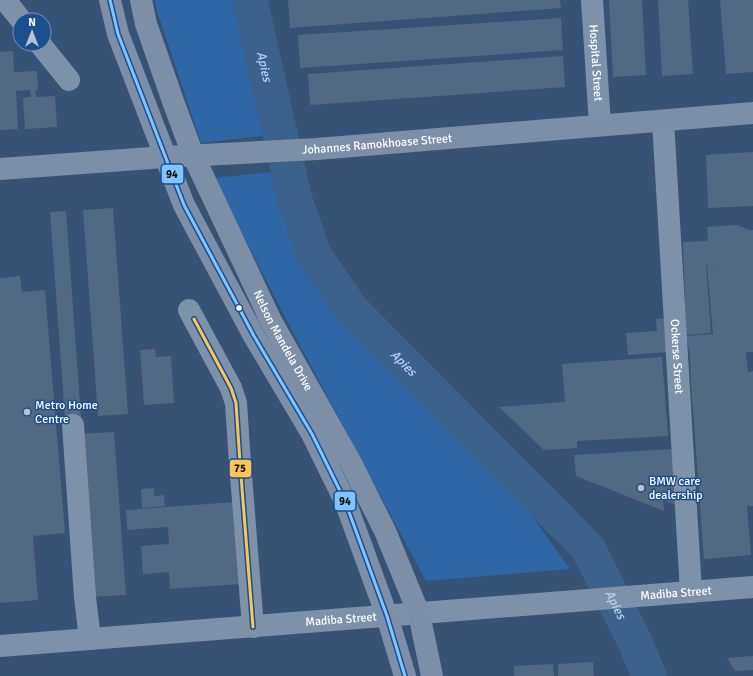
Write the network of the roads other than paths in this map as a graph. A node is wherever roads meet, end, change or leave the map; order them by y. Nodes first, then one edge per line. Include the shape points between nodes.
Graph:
1 (5, 0) edge
2 (110, 0) edge
3 (141, 0) edge
4 (592, 0) edge
5 (15, 12) edge
6 (46, 52) edge
7 (69, 80) dead end
8 (753, 113) edge
9 (663, 121) junction
10 (600, 125) junction
11 (194, 155) junction
12 (164, 157) junction
13 (0, 169) edge
14 (189, 310) dead end
15 (73, 425) dead end
16 (753, 587) edge
17 (691, 592) junction
18 (419, 614) junction
19 (387, 616) junction
20 (253, 626) junction
21 (90, 639) junction
22 (0, 646) edge
23 (405, 676) edge
24 (432, 676) edge

1 - 5 street
2 - 12 main road, Nelson Mandela Drive via 118,34
3 - 11 main road, Nelson Mandela Drive via 146,24
4 - 10 street, Hospital Street
6 - 7 street
8 - 9 main road, Johannes Ramokhoase Street
9 - 10 main road, Johannes Ramokhoase Street
9 - 17 street, Ockerse Street
10 - 11 main road, Johannes Ramokhoase Street via 317,149
11 - 12 main road, Johannes Ramokhoase Street
11 - 18 main road, Nelson Mandela Drive via 271,321 351,463 385,531
12 - 13 main road, Johannes Ramokhoase Street
12 - 19 main road, Nelson Mandela Drive via 184,205 254,336 312,434 345,501
14 - 20 street via 231,388 236,403
15 - 21 street
16 - 17 street, Madiba Street
17 - 18 street, Madiba Street
18 - 19 street, Madiba Street
18 - 24 main road, Nelson Mandela Drive
19 - 20 street, Madiba Street
19 - 23 main road, Nelson Mandela Drive
20 - 21 street, Madiba Street
21 - 22 street, Madiba Street

